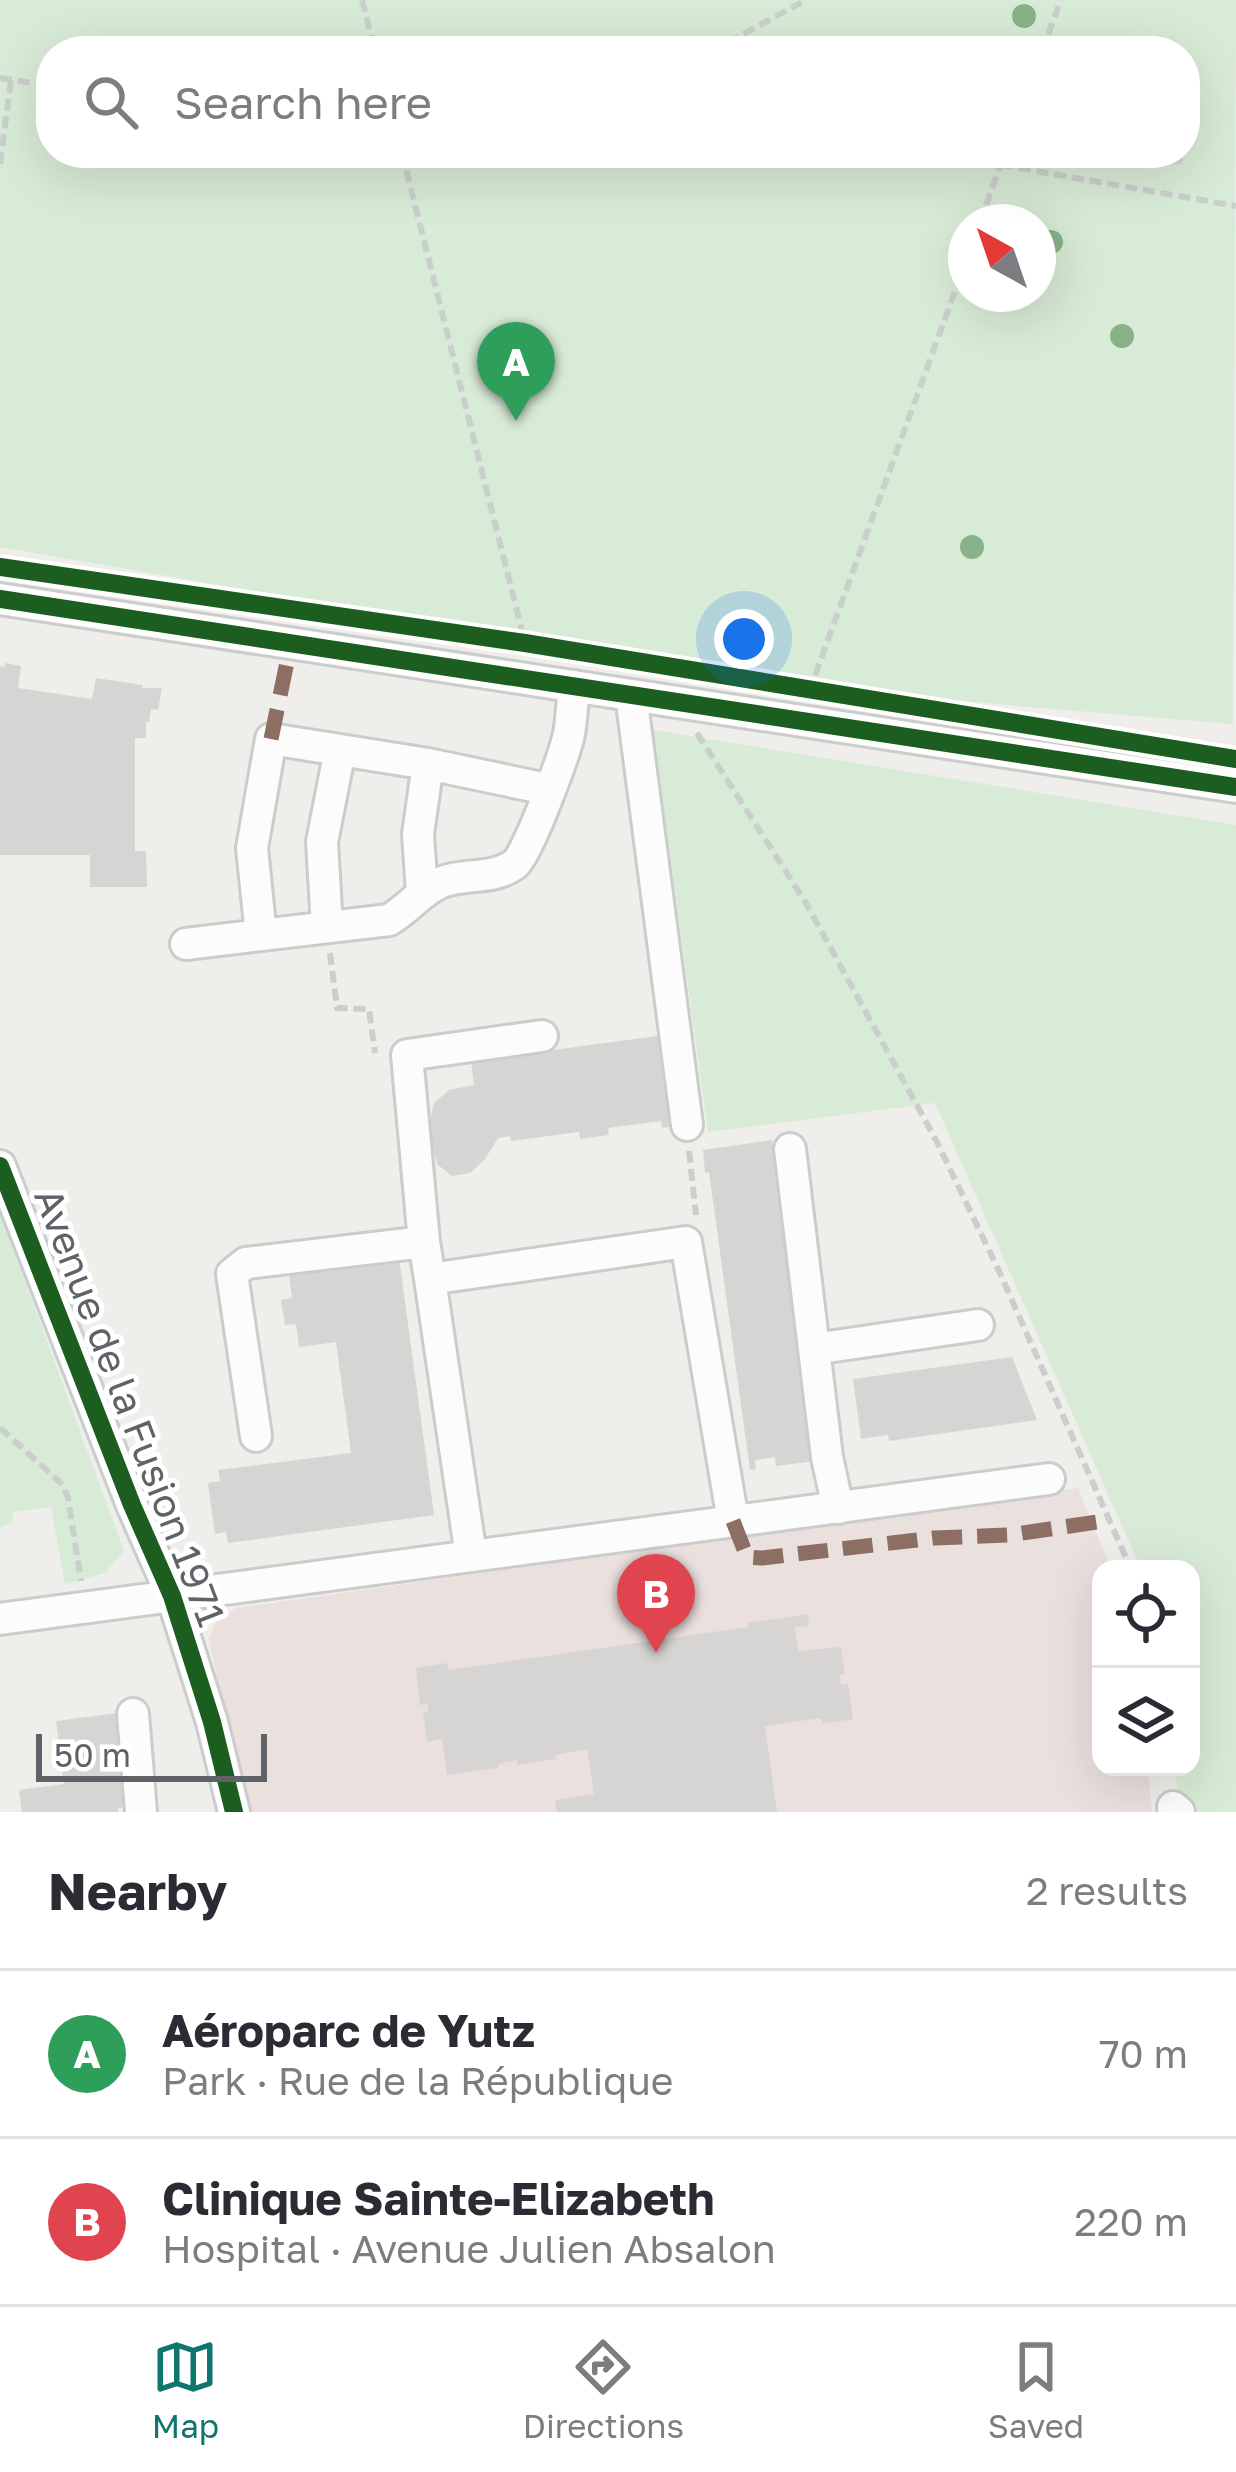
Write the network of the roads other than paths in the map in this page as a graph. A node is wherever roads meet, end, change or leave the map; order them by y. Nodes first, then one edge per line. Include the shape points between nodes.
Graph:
1 (0, 599) edge
2 (574, 686) junction
3 (631, 695) junction
4 (340, 750) junction
5 (428, 764) junction
6 (1236, 788) edge
7 (547, 789) junction
8 (422, 893) junction
9 (327, 927) junction
10 (260, 934) junction
11 (186, 944) dead end
12 (542, 1036) dead end
13 (687, 1125) road end
14 (790, 1149) dead end
15 (0, 1166) edge
16 (424, 1242) junction
17 (430, 1280) junction
18 (978, 1325) dead end
19 (814, 1349) junction
20 (256, 1436) dead end
21 (1049, 1479) dead end
22 (838, 1508) junction
23 (733, 1521) junction
24 (471, 1556) junction
25 (172, 1596) junction
26 (0, 1619) edge
27 (133, 1714) dead end
28 (141, 1812) edge
29 (234, 1812) edge

1 - 2 street
2 - 3 street
2 - 7 street via 569,737
3 - 6 street
3 - 13 street
4 - 5 street
4 - 9 street via 322,842
4 - 10 street via 271,739 252,848
5 - 7 street
5 - 8 street via 418,834
7 - 8 street via 536,832 517,862
8 - 9 street via 388,920
9 - 10 street
10 - 11 street
12 - 16 street via 407,1055
14 - 19 street
15 - 25 street, Avenue de la Fusion 1971
16 - 17 street
16 - 20 street via 246,1263 232,1274
17 - 23 street via 686,1242
17 - 24 street
18 - 19 street
19 - 22 street
21 - 22 street
22 - 23 street
23 - 24 street
24 - 25 street
25 - 26 street
25 - 29 street, Avenue de la Fusion 1971
27 - 28 street

